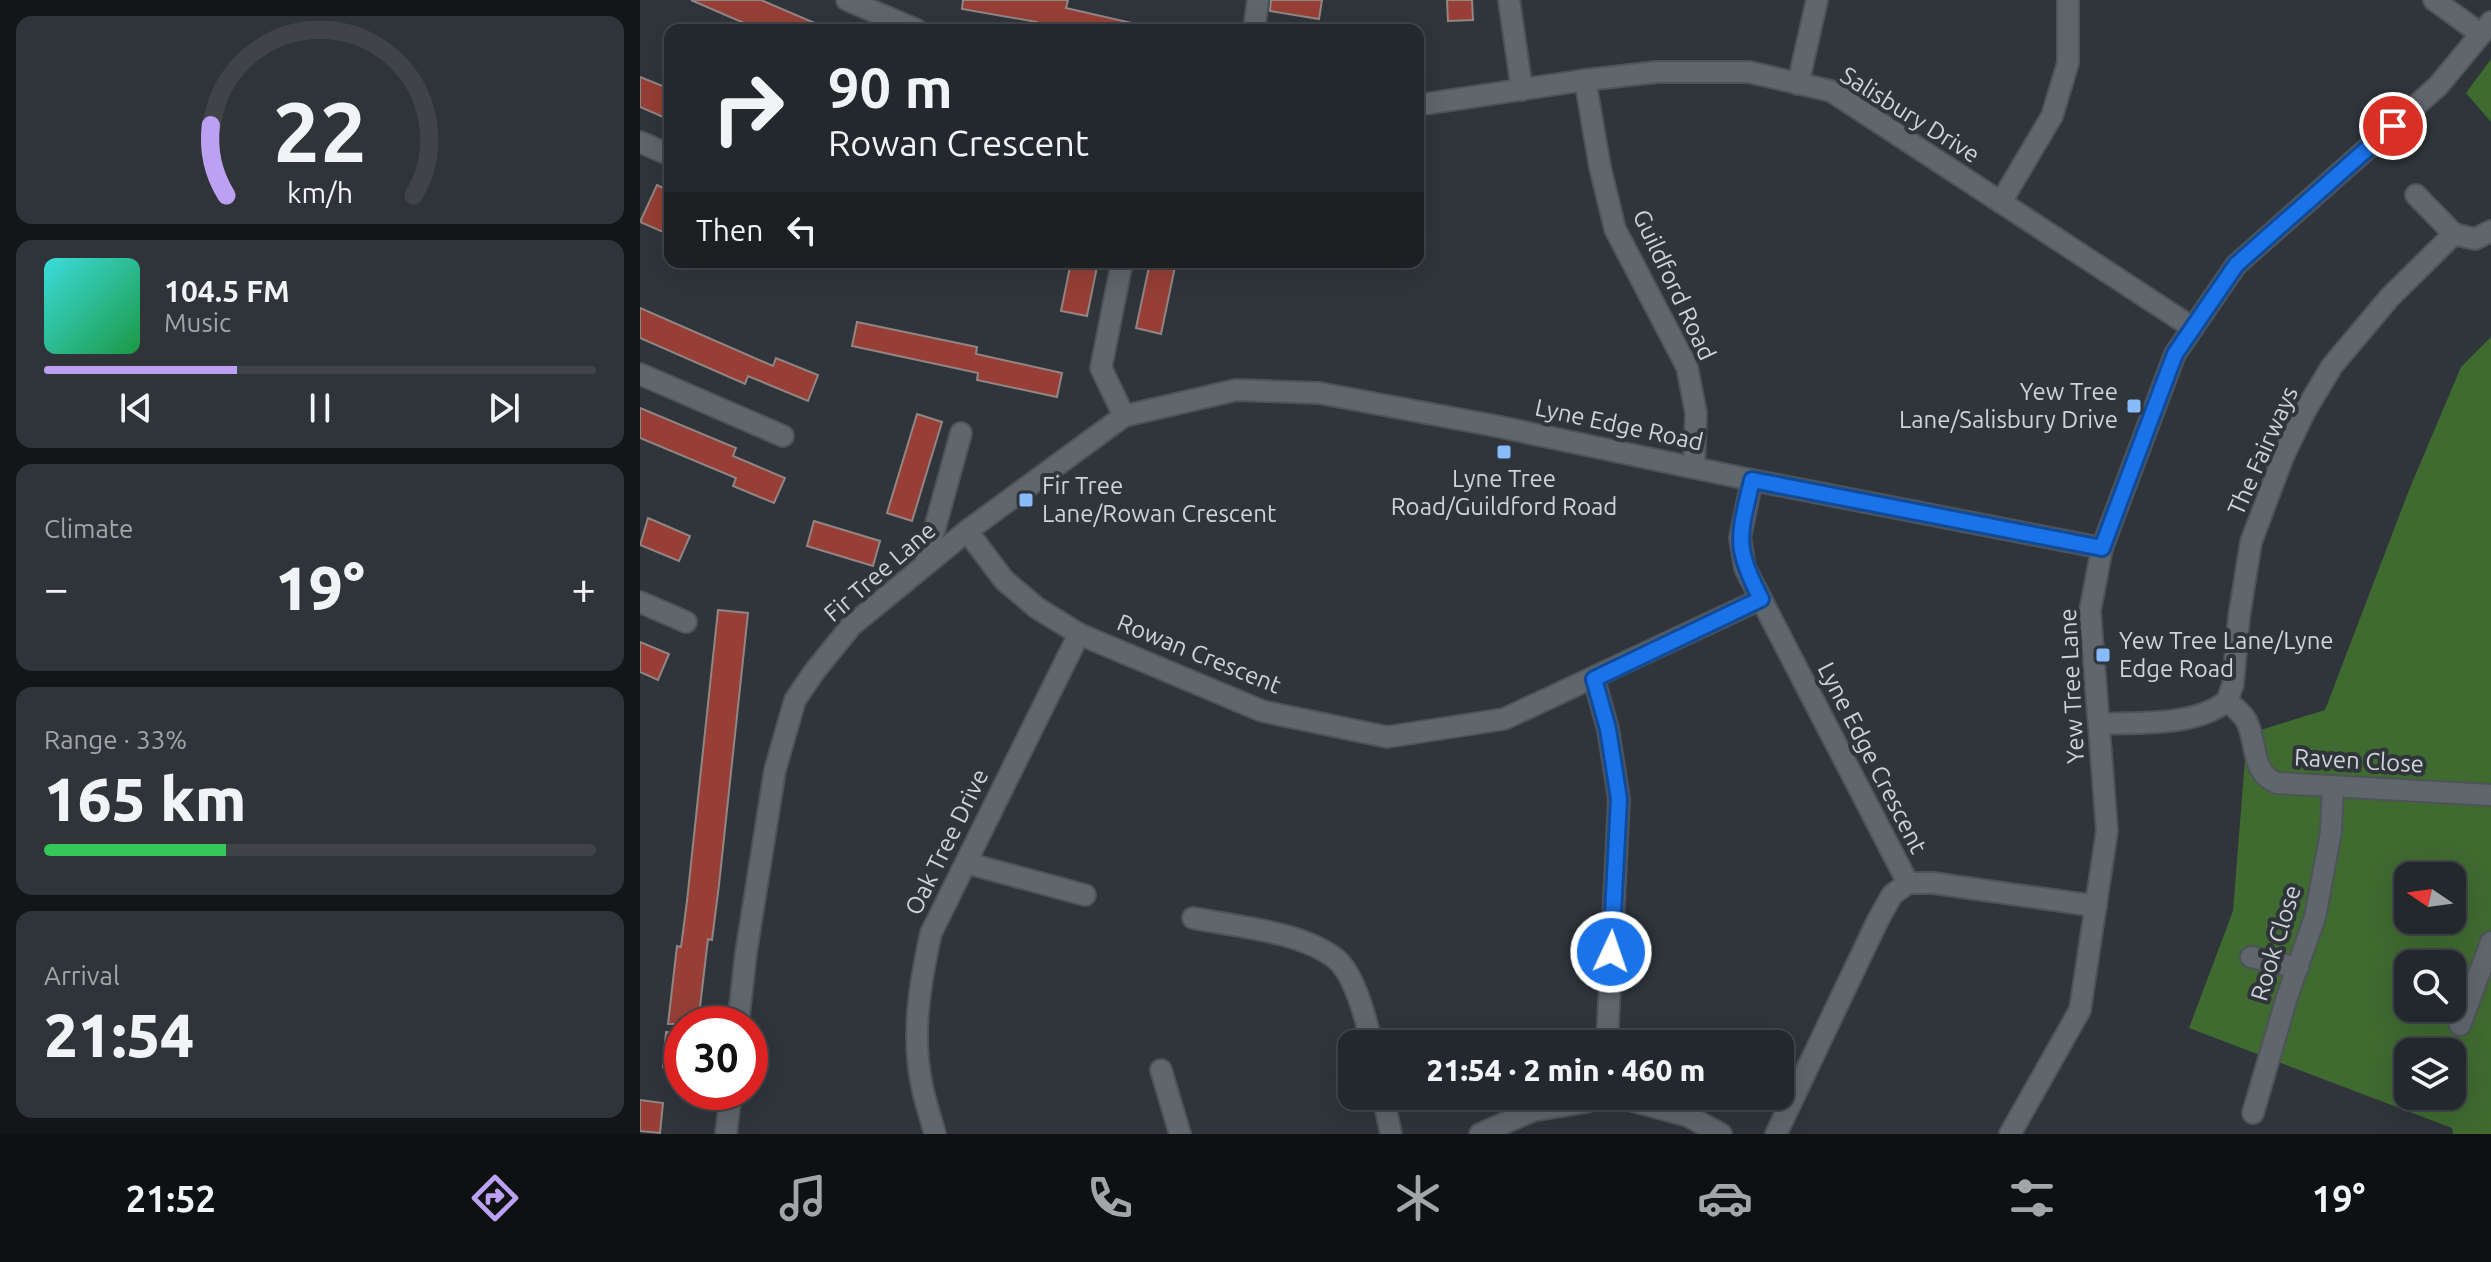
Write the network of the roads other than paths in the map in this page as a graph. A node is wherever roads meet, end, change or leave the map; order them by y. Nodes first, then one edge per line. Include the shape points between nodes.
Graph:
1 (847, 0) edge
2 (1258, 0) edge
3 (1509, 0) edge
4 (1817, 0) edge
5 (2068, 0) edge
6 (2434, 0) edge
7 (903, 24) edge
8 (1255, 24) edge
9 (2486, 28) edge
10 (1585, 80) junction
11 (1798, 84) junction
12 (1522, 90) junction
13 (1424, 104) edge
14 (640, 142) edge
15 (664, 152) edge
16 (2416, 195) dead end
17 (2001, 202) junction
18 (2491, 231) edge
19 (2454, 234) junction
20 (1121, 268) edge
21 (2193, 328) junction
22 (640, 374) edge
23 (1124, 416) junction
24 (961, 433) dead end
25 (783, 436) dead end
26 (1694, 466) junction
27 (1752, 480) junction
28 (967, 531) junction
29 (2102, 548) junction
30 (925, 564) junction
31 (1761, 599) junction
32 (640, 602) edge
33 (686, 622) dead end
34 (1079, 634) junction
35 (1594, 679) junction
36 (2227, 701) junction
37 (2099, 724) junction
38 (2333, 786) junction
39 (2491, 795) edge
40 (966, 863) junction
41 (1908, 883) junction
42 (1085, 895) dead end
43 (2096, 906) junction
44 (1193, 918) dead end
45 (2491, 942) edge
46 (2251, 957) dead end
47 (2298, 968) junction
48 (740, 1006) edge
49 (2460, 1025) dead end
50 (1369, 1030) edge
51 (1608, 1030) edge
52 (1161, 1070) dead end
53 (729, 1110) edge
54 (1386, 1110) edge
55 (1538, 1110) edge
56 (1666, 1110) edge
57 (2253, 1113) dead end
58 (726, 1134) edge
59 (935, 1134) edge
60 (1180, 1134) edge
61 (1391, 1134) edge
62 (1480, 1134) edge
63 (1721, 1134) edge
64 (1776, 1134) edge
65 (2010, 1134) edge

1 - 7 street
2 - 8 street
3 - 12 street
4 - 11 street
5 - 17 street via 2068,63 2052,116
6 - 9 street
9 - 21 street, Yew Tree Lane via 2438,86 2236,265
10 - 11 street, Salisbury Drive via 1657,72 1749,72
10 - 12 street, Salisbury Drive
10 - 26 street, Guildford Road via 1615,229 1687,367 1696,413
11 - 17 street, Salisbury Drive via 1831,91
12 - 13 street, Salisbury Drive
14 - 15 street
16 - 19 street
17 - 21 street, Salisbury Drive
18 - 19 street via 2475,239
19 - 36 street, The Fairways via 2390,297 2332,366 2289,446 2251,542
20 - 23 street via 1101,368
21 - 29 street, Yew Tree Lane via 2175,354
22 - 25 street
23 - 26 street, Lyne Edge Road via 1236,390 1319,393
23 - 28 street, Fir Tree Lane
24 - 30 street
26 - 27 street, Lyne Edge Road
27 - 29 street, Lyne Edge Road
27 - 31 street, Lyne Edge Crescent via 1741,525 1741,552
28 - 30 street, Fir Tree Lane
28 - 34 street, Rowan Crescent via 1004,580
29 - 37 street, Yew Tree Lane via 2090,611
30 - 48 street, Fir Tree Lane via 852,625 795,700 775,770
31 - 35 street, Rowan Crescent
31 - 41 street, Lyne Edge Crescent
32 - 33 street
34 - 35 street, Rowan Crescent via 1262,711 1387,737 1504,719
34 - 40 street, Oak Tree Drive
35 - 51 street via 1619,799
36 - 37 street via 2182,719
36 - 38 street, Raven Close via 2245,718 2267,779
37 - 43 street, Yew Tree Lane via 2107,831
38 - 39 street, Raven Close
38 - 47 street, Rook Close via 2323,879
40 - 42 street
40 - 59 street, Oak Tree Drive via 931,933 919,986 921,1084
41 - 43 street, Lyne Edge Crescent
41 - 64 street via 1892,895 1878,920
43 - 65 street, Yew Tree Lane via 2080,1010
44 - 50 street via 1303,940 1338,960 1363,1004
45 - 49 street
46 - 47 street
47 - 57 street, Rook Close
52 - 60 street
53 - 58 street
54 - 61 street
55 - 62 street
56 - 63 street

